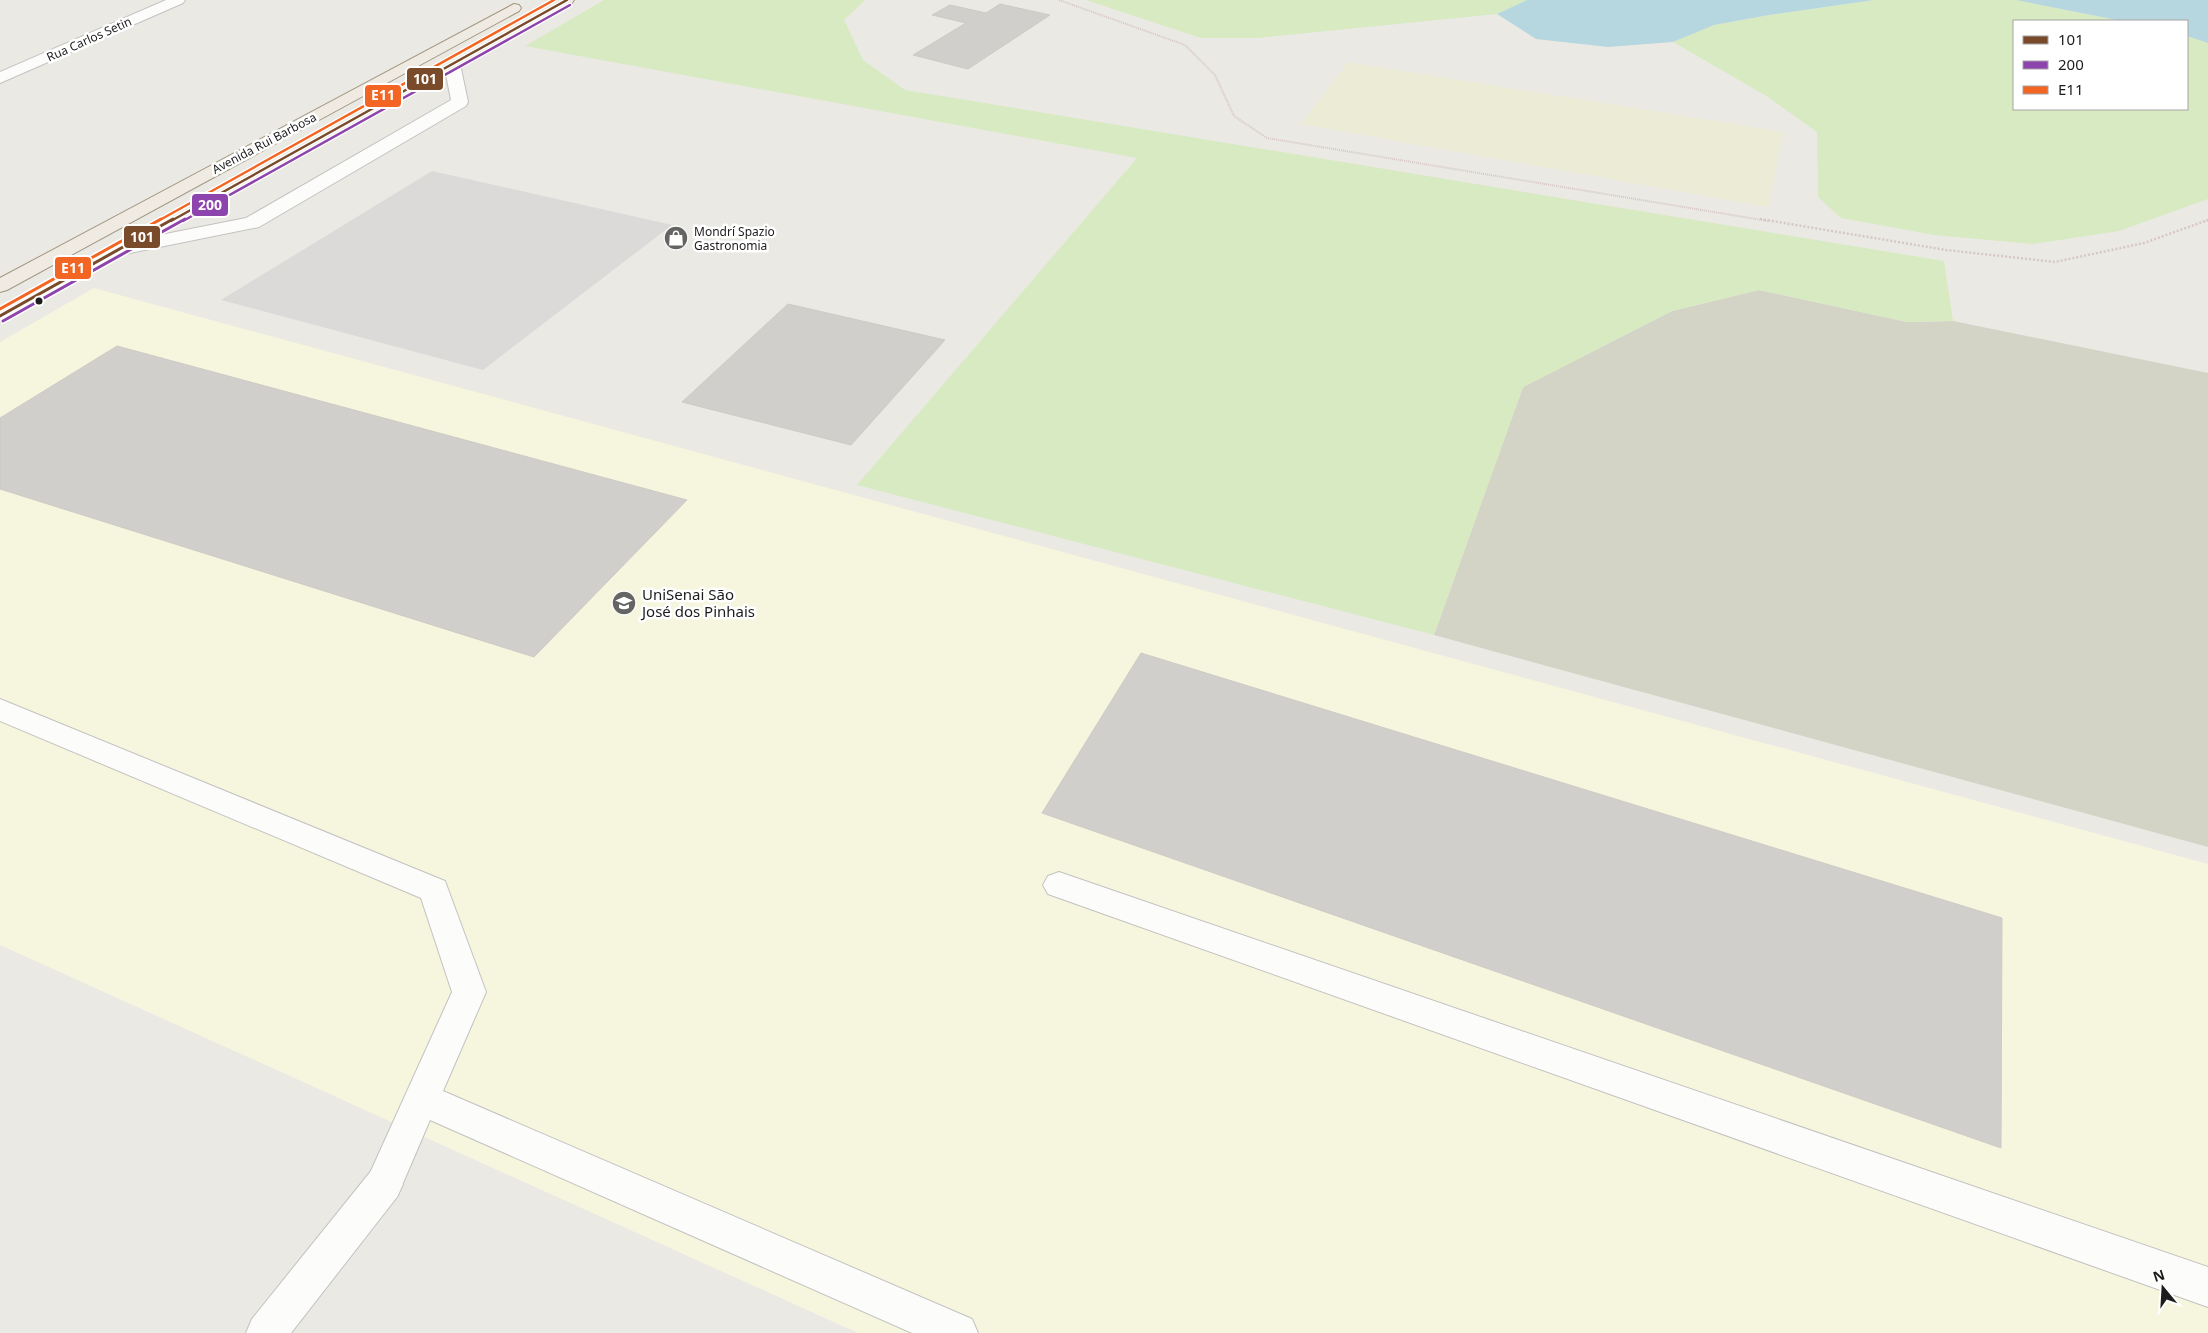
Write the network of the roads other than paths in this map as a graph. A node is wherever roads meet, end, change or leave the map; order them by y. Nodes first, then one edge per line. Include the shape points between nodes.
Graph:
1 (178, 0) edge
2 (529, 0) edge
3 (567, 0) edge
4 (452, 64) junction
5 (0, 78) edge
6 (120, 249) junction
7 (0, 286) edge
8 (0, 316) edge
9 (0, 709) edge
10 (1059, 885) dead end
11 (421, 1099) junction
12 (2208, 1287) edge
13 (266, 1333) edge
14 (958, 1333) edge

1 - 5 street, Rua Carlos Setin
2 - 7 main road, Avenida Rui Barbosa
3 - 4 main road, Avenida Rui Barbosa
4 - 6 main road, Avenida Rui Barbosa
4 - 6 street via 460,102 252,223
6 - 8 main road, Avenida Rui Barbosa
9 - 11 street via 434,890 469,992
10 - 12 street
11 - 13 street via 384,1184
11 - 14 street

